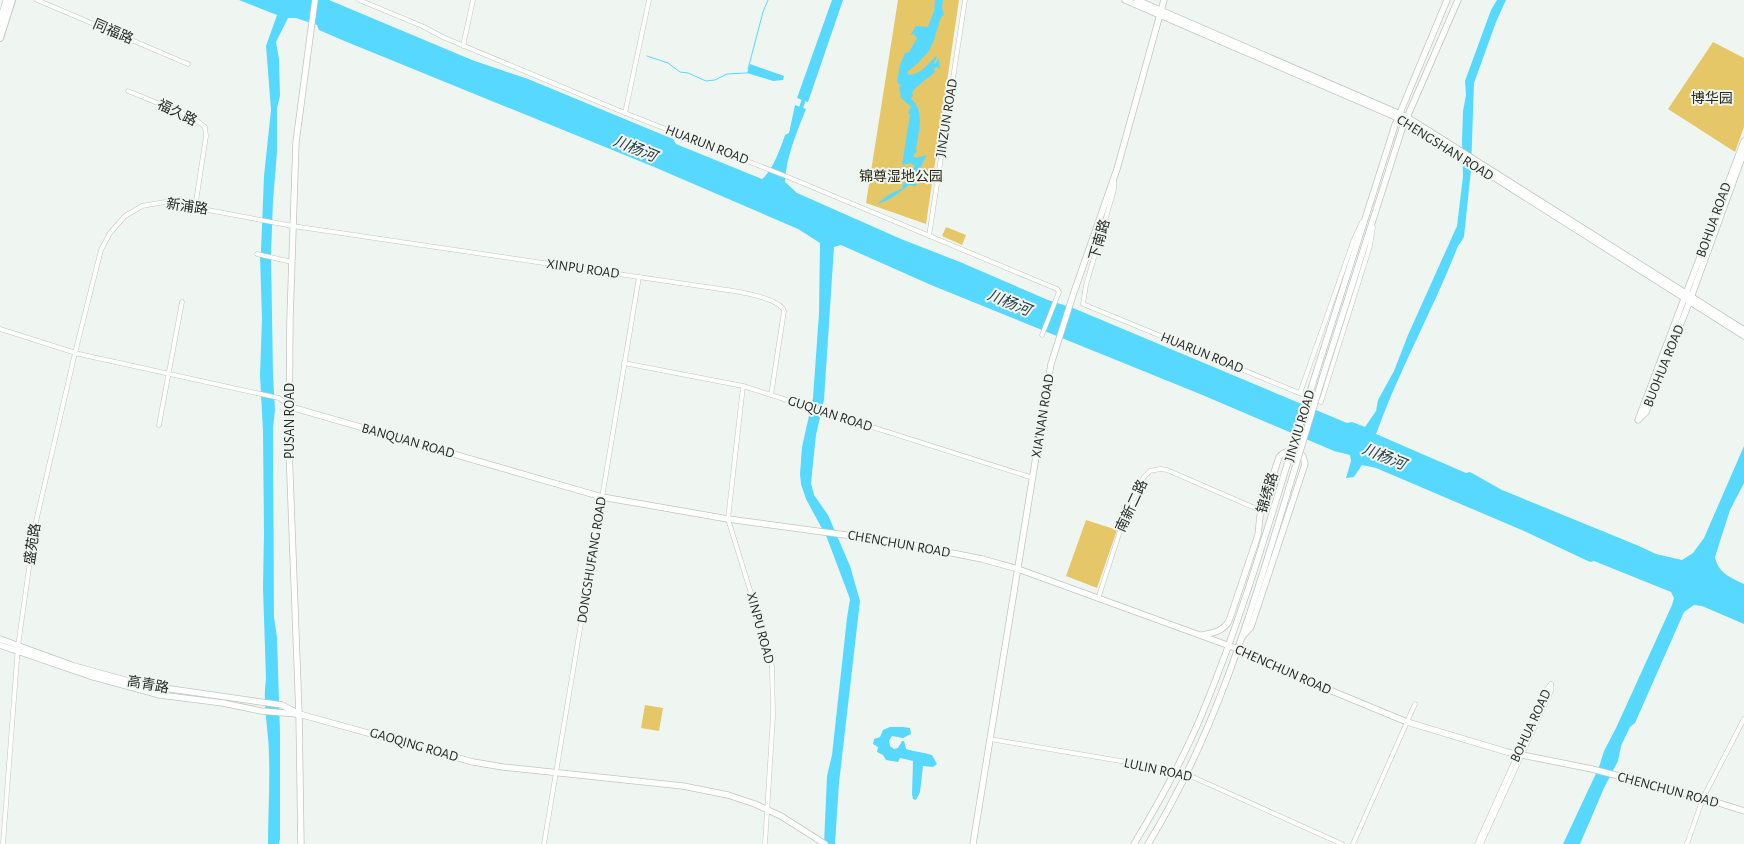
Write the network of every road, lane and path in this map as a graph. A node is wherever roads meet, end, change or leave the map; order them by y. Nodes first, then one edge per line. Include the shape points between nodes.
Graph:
1 (7, 0) edge
2 (12, 0) edge
3 (37, 0) edge
4 (315, 0) edge
5 (359, 0) edge
6 (473, 0) edge
7 (649, 0) edge
8 (965, 0) edge
9 (1125, 0) edge
10 (1137, 0) edge
11 (1164, 0) edge
12 (1448, 0) edge
13 (1458, 0) edge
14 (1160, 13) junction
15 (0, 23) edge
16 (0, 38) edge
17 (463, 46) junction
18 (188, 64) dead end
19 (128, 91) dead end
20 (625, 113) junction
21 (1398, 116) junction
22 (1406, 119) junction
23 (1744, 141) edge
24 (1744, 152) edge
25 (1114, 175) junction
26 (196, 208) junction
27 (1367, 211) junction
28 (1375, 215) junction
29 (293, 226) junction
30 (929, 236) junction
31 (101, 250) joint
32 (257, 254) dead end
33 (292, 262) junction
34 (639, 277) junction
35 (1688, 299) junction
36 (182, 302) dead end
37 (1083, 304) joint
38 (0, 329) edge
39 (1744, 330) edge
40 (1042, 335) dead end
41 (1744, 336) edge
42 (75, 353) junction
43 (624, 363) junction
44 (168, 373) junction
45 (743, 386) junction
46 (1300, 393) junction
47 (771, 395) junction
48 (290, 407) junction
49 (159, 425) dead end
50 (1033, 478) junction
51 (602, 497) junction
52 (1262, 511) junction
53 (728, 519) junction
54 (821, 532) joint
55 (1018, 569) junction
56 (1098, 599) junction
57 (1200, 635) junction
58 (1242, 637) junction
59 (0, 639) edge
60 (0, 645) edge
61 (1229, 646) junction
62 (18, 649) junction
63 (1238, 649) junction
64 (1415, 704) dead end
65 (299, 714) junction
66 (1744, 719) edge
67 (1408, 722) junction
68 (1737, 730) junction
69 (1744, 732) edge
70 (990, 739) junction
71 (1520, 755) junction
72 (1175, 771) junction
73 (556, 772) junction
74 (1186, 774) junction
75 (1702, 798) junction
76 (767, 809) junction
77 (1744, 811) edge
78 (823, 842) edge
79 (3, 844) edge
80 (301, 844) edge
81 (544, 844) edge
82 (765, 844) edge
83 (973, 844) edge
84 (1134, 844) edge
85 (1148, 844) edge
86 (1342, 844) edge
87 (1353, 844) edge
88 (1477, 844) edge
89 (1482, 844) edge
90 (1687, 844) edge

1 - 15 highway
2 - 16 main road
3 - 18 street, 同福路
4 - 29 main road, PUSAN ROAD via 296,142
5 - 17 street, HUARUN ROAD
6 - 17 street
7 - 20 street
8 - 30 street, JINZUN ROAD
9 - 14 main road, CHENGSHAN ROAD
10 - 14 main road, CHENGSHAN ROAD
11 - 14 main road, XIA'NAN ROAD
12 - 21 main road, JINXIU ROAD
13 - 22 main road, JINXIU ROAD
14 - 21 main road, CHENGSHAN ROAD
14 - 25 main road, XIA'NAN ROAD
17 - 20 street, HUARUN ROAD
19 - 26 street, 福久路 via 192,117 205,127
20 - 30 street, HUARUN ROAD
21 - 22 main road, CHENGSHAN ROAD
21 - 27 main road, JINXIU ROAD
22 - 28 main road, JINXIU ROAD
22 - 35 main road, CHENGSHAN ROAD
23 - 35 main road, BOHUA ROAD
24 - 35 main road, BOHUA ROAD
25 - 37 street, 下南路 via 1114,190
25 - 50 main road, XIA'NAN ROAD via 1053,356
26 - 29 street, 新浦路
26 - 31 street, 新浦路 via 165,202 142,206 124,216
27 - 46 street via 1354,239
27 - 61 main road, JINXIU ROAD, bridge
28 - 46 street, HUARUN ROAD via 1370,246 1322,402
28 - 58 main road, JINXIU ROAD, bridge
29 - 33 main road, PUSAN ROAD
29 - 34 street, XINPU ROAD
30 - 40 street, HUARUN ROAD via 1057,289 1059,292
31 - 42 street, 盛苑路
32 - 33 street
33 - 48 main road, PUSAN ROAD
34 - 43 street, DONGSHUFANG ROAD
34 - 47 street, XINPU ROAD via 726,290 780,304 784,311
35 - 35 main road, BUOHUA ROAD via 1638,420 1646,412
35 - 39 main road, CHENGSHAN ROAD
35 - 41 main road, CHENGSHAN ROAD
36 - 44 street
37 - 46 street, HUARUN ROAD
38 - 42 street, BANQUAN ROAD
42 - 44 street, BANQUAN ROAD
42 - 62 street, 盛苑路 via 35,526
43 - 45 street, GUQUAN ROAD
43 - 51 street, DONGSHUFANG ROAD
44 - 48 street, BANQUAN ROAD via 274,396
44 - 49 street
45 - 47 street, GUQUAN ROAD
45 - 53 street, XINPU ROAD
47 - 50 street, GUQUAN ROAD
48 - 51 main road, BANQUAN ROAD
48 - 65 main road, PUSAN ROAD
50 - 55 main road, XIA'NAN ROAD
51 - 53 main road, BANQUAN ROAD
51 - 73 street, DONGSHUFANG ROAD
52 - 56 street, 南新二路 via 1167,470 1150,471 1127,512
52 - 57 main road, 锦绣路 via 1258,535 1229,621 1219,631
52 - 58 main road, 锦绣路 via 1279,457 1289,451 1303,456 1305,464 1251,627
53 - 54 main road, BANQUAN ROAD
53 - 76 street, XINPU ROAD via 772,667
54 - 55 main road, CHENCHUN ROAD via 947,552
55 - 56 main road, CHENCHUN ROAD
55 - 70 main road, XIA'NAN ROAD
56 - 57 main road, CHENCHUN ROAD
57 - 61 main road, CHENCHUN ROAD
58 - 63 main road, JINXIU ROAD
59 - 62 main road, 高青路
60 - 62 main road, GAOQING ROAD
61 - 63 main road, CHENCHUN ROAD
61 - 72 main road, JINXIU ROAD via 1204,711
62 - 65 main road, 高青路 via 143,685 282,705
62 - 65 main road, GAOQING ROAD via 90,676 160,695
62 - 79 street, 盛苑路
63 - 67 main road, CHENCHUN ROAD
63 - 74 main road, JINXIU ROAD
64 - 67 street
65 - 73 main road, GAOQING ROAD via 466,760
65 - 80 main road, PUSAN ROAD
66 - 68 street
67 - 71 main road, CHENCHUN ROAD
67 - 87 street
68 - 69 street
68 - 75 street
70 - 72 street, LULIN ROAD
70 - 83 main road, XIA'NAN ROAD
71 - 71 street, BOHUA ROAD via 1551,690 1551,684 1547,689
71 - 75 main road, CHENCHUN ROAD
71 - 88 street, BOHUA ROAD
71 - 89 street, BOHUA ROAD
72 - 74 street, LULIN ROAD
72 - 84 main road, JINXIU ROAD
73 - 76 main road, GAOQING ROAD via 699,788
73 - 81 street, DONGSHUFANG ROAD
74 - 85 main road, JINXIU ROAD
74 - 86 street, LULIN ROAD
75 - 77 main road, CHENCHUN ROAD
75 - 90 street
76 - 78 main road, GAOQING ROAD
76 - 82 street, XINPU ROAD

